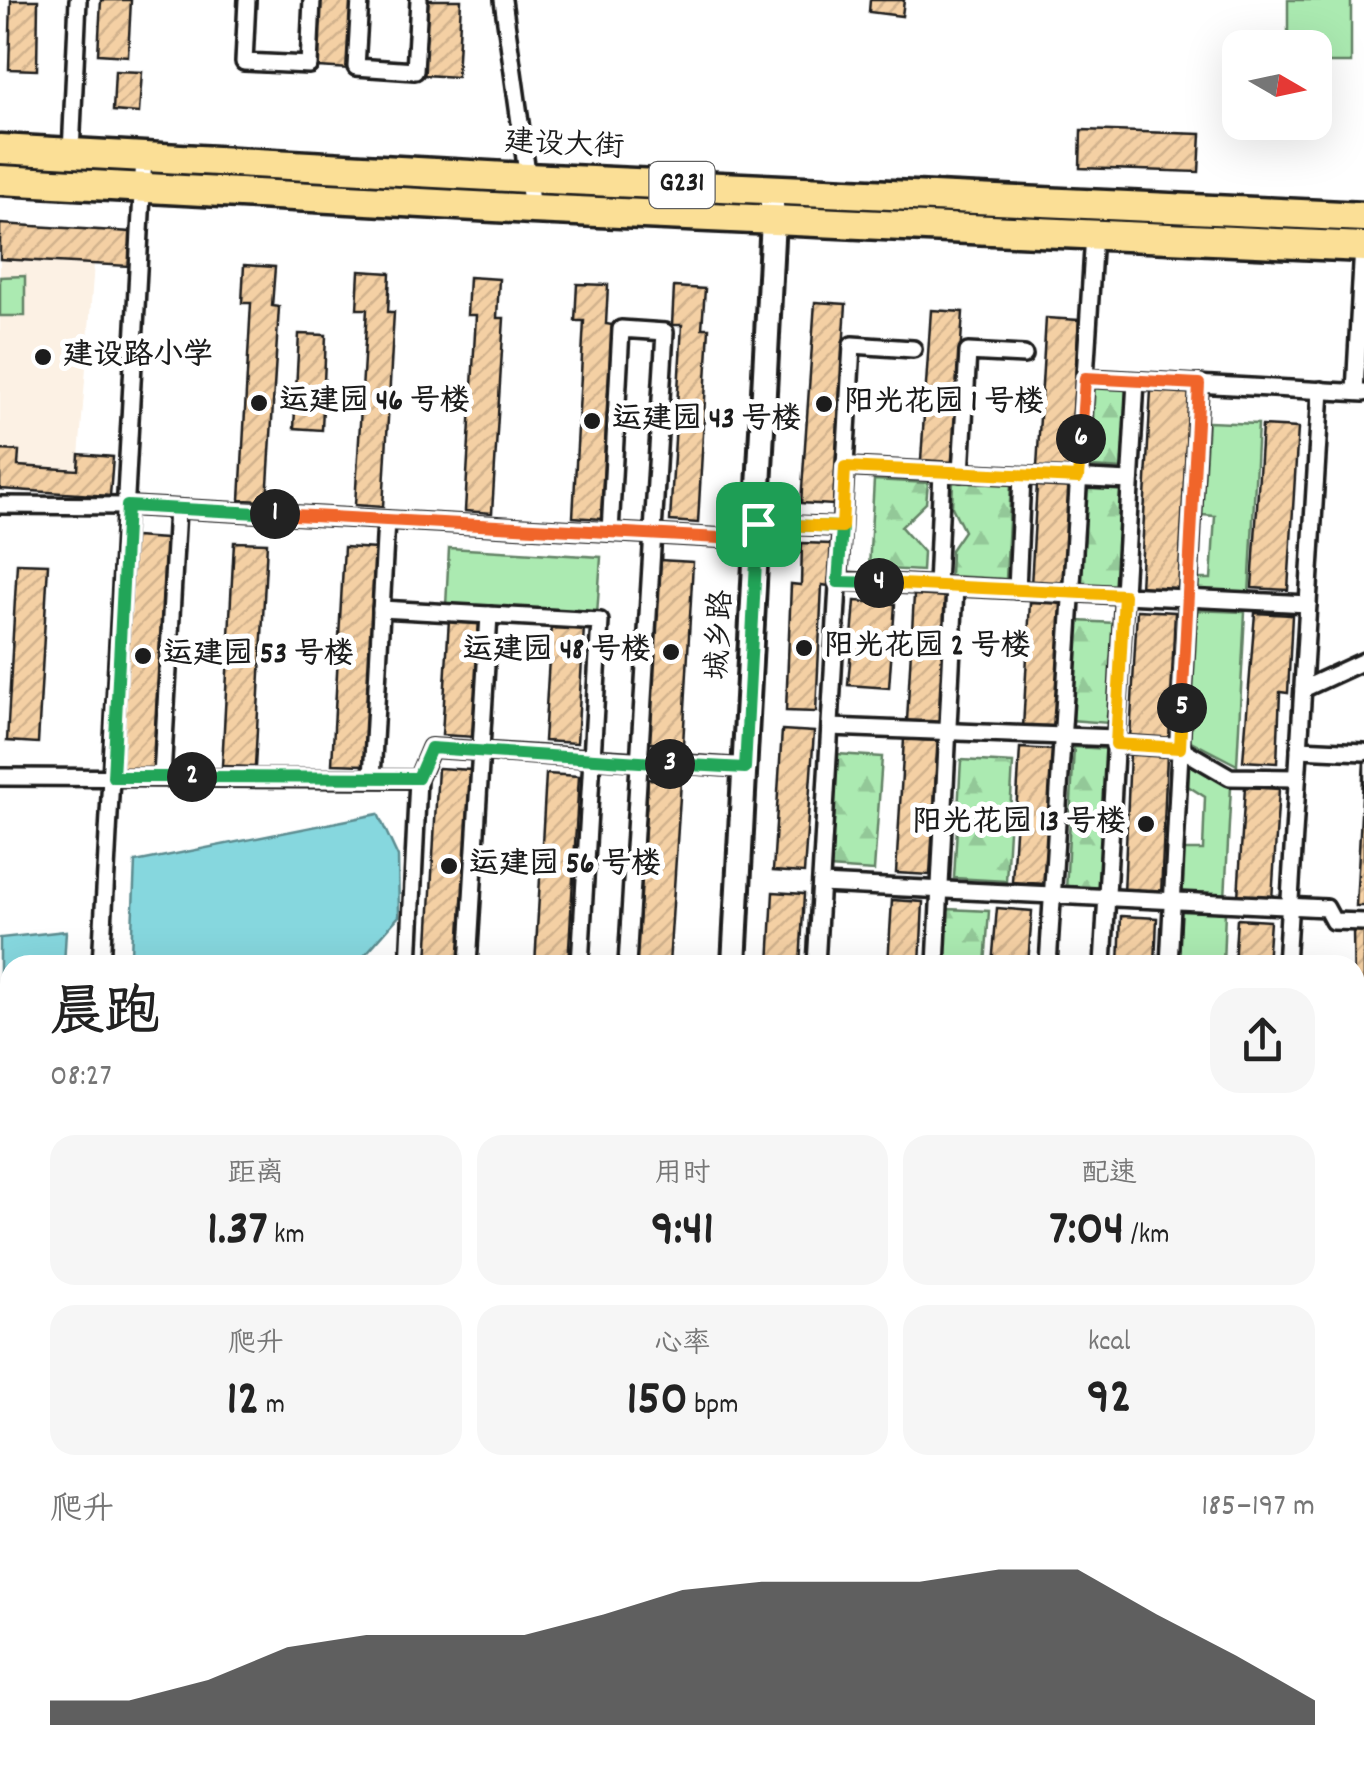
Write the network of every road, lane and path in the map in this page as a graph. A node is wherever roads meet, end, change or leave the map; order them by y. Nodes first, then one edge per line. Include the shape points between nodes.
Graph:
1 (78, 0) edge
2 (247, 0) edge
3 (312, 0) edge
4 (360, 0) edge
5 (420, 0) edge
6 (503, 0) edge
7 (0, 149) edge
8 (71, 152) junction
9 (144, 156) junction
10 (527, 178) junction
11 (0, 180) edge
12 (143, 188) junction
13 (771, 189) junction
14 (532, 209) junction
15 (1364, 217) edge
16 (774, 220) junction
17 (1094, 234) junction
18 (1364, 246) edge
19 (913, 349) dead end
20 (1024, 355) dead end
21 (1085, 378) junction
22 (1136, 381) junction
23 (1199, 384) junction
24 (1321, 390) junction
25 (1360, 392) edge
26 (845, 467) junction
27 (942, 472) junction
28 (961, 473) junction
29 (1022, 476) junction
30 (1078, 478) junction
31 (1130, 481) junction
32 (0, 505) edge
33 (127, 506) junction
34 (177, 508) junction
35 (386, 520) junction
36 (842, 527) junction
37 (610, 532) junction
38 (758, 532) junction
39 (653, 534) junction
40 (838, 582) junction
41 (937, 586) junction
42 (955, 587) junction
43 (1016, 590) junction
44 (1071, 592) junction
45 (1124, 595) junction
46 (1188, 598) junction
47 (1308, 604) junction
48 (381, 609) junction
49 (489, 615) junction
50 (1364, 661) edge
51 (1303, 689) junction
52 (830, 728) junction
53 (948, 732) junction
54 (1062, 736) junction
55 (1116, 741) junction
56 (1180, 748) junction
57 (1299, 749) junction
58 (480, 751) junction
59 (1364, 752) edge
60 (592, 758) junction
61 (640, 762) junction
62 (745, 768) junction
63 (0, 777) edge
64 (113, 777) junction
65 (162, 777) junction
66 (372, 778) junction
67 (418, 778) junction
68 (1297, 778) junction
69 (820, 884) junction
70 (940, 890) junction
71 (1052, 895) junction
72 (1107, 898) junction
73 (1172, 901) junction
74 (1290, 906) junction
75 (1364, 922) edge
76 (103, 955) edge
77 (409, 955) edge
78 (469, 955) edge
79 (581, 955) edge
80 (628, 955) edge
81 (735, 955) edge
82 (816, 955) edge
83 (937, 955) edge
84 (1049, 955) edge
85 (1104, 955) edge
86 (1169, 955) edge
87 (1287, 955) edge

1 - 8 street
2 - 3 street via 244,62 309,65
4 - 5 street via 356,67 415,71
6 - 10 street
7 - 8 highway, 建设大街 / G231
8 - 9 highway, 建设大街 / G231
9 - 10 highway, 建设大街 / G231
9 - 12 street
10 - 13 highway, 建设大街 / G231
10 - 14 street
11 - 12 highway, G231
12 - 14 highway, G231
12 - 33 street
13 - 15 highway, 建设大街 / G231
13 - 16 main road, 城乡路
14 - 16 highway, G231
16 - 17 highway, G231
16 - 38 main road, 城乡路
17 - 18 highway, G231
17 - 21 street
18 - 25 street
19 - 26 street via 852,345
20 - 28 street via 968,352
21 - 22 street
21 - 30 street
22 - 23 street
22 - 31 street
23 - 24 street
23 - 46 street
24 - 25 street
24 - 47 street
26 - 27 street
26 - 36 street
27 - 28 street
27 - 41 street
28 - 29 street
29 - 30 street
29 - 43 street
30 - 31 street
30 - 44 street
31 - 45 street
32 - 33 street
33 - 34 street
33 - 64 street
34 - 35 street
34 - 65 street
35 - 37 street
35 - 48 street
36 - 38 street
36 - 40 street
37 - 39 street
37 - 39 street via 621,329 665,332
38 - 39 street
38 - 62 main road, 城乡路
39 - 61 street
40 - 41 street
40 - 52 street
41 - 42 street
42 - 43 street
42 - 53 street
43 - 44 street
44 - 45 street
44 - 54 street
45 - 46 street
45 - 55 street
46 - 47 street
46 - 56 street
47 - 51 street
48 - 49 street
48 - 66 street
49 - 58 street
49 - 60 street via 600,621
50 - 51 street
51 - 57 street
52 - 53 street
52 - 69 street
53 - 54 street
53 - 70 street
54 - 55 street
54 - 71 street
55 - 56 street
55 - 72 street
56 - 68 street via 1230,776
56 - 73 street
57 - 59 street
57 - 68 street
58 - 60 street
58 - 67 street via 431,748
58 - 78 street
60 - 61 street
60 - 79 street
61 - 62 street
61 - 80 street
62 - 81 main road, 城乡路
63 - 64 street
64 - 65 street
64 - 76 street
65 - 66 street
66 - 67 street
67 - 77 street
68 - 74 street
69 - 70 street
69 - 82 street
70 - 71 street
70 - 83 street
71 - 72 street
71 - 84 street
72 - 73 street
72 - 85 street
73 - 74 street
73 - 86 street
74 - 75 street via 1326,908 1334,922
74 - 87 street

